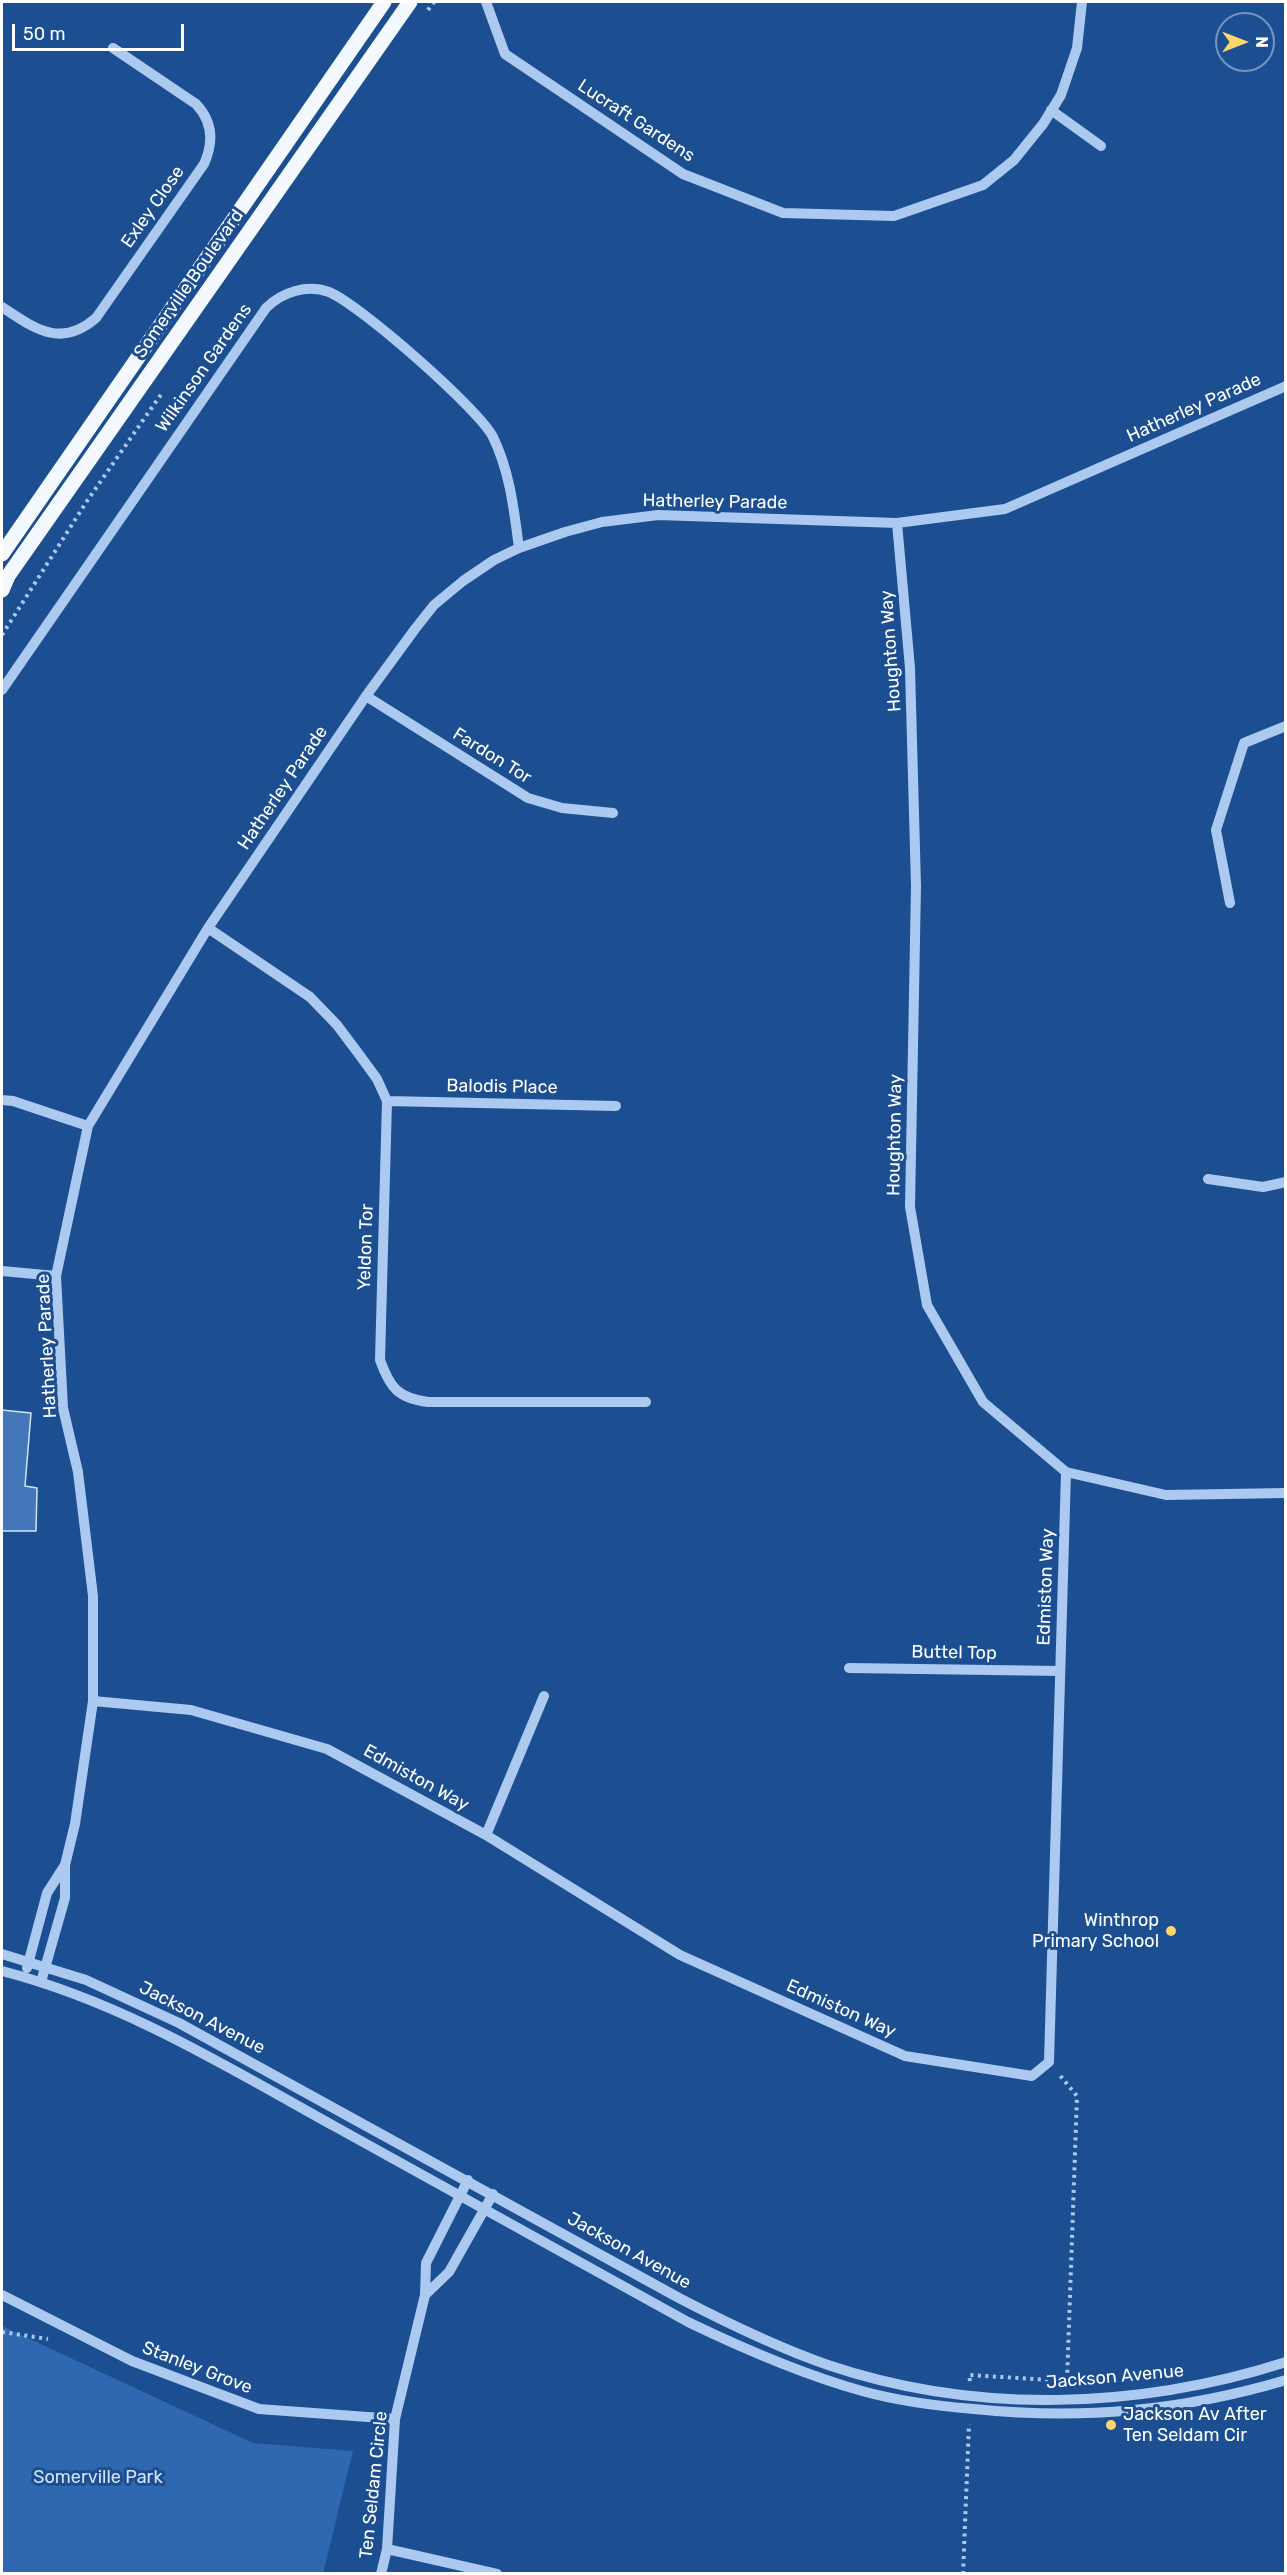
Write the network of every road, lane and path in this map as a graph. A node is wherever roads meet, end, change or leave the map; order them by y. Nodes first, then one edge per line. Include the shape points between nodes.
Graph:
1 (384, 2) edge
2 (410, 2) edge
3 (486, 2) edge
4 (1082, 2) edge
5 (113, 48) dead end
6 (1051, 110) junction
7 (1101, 146) dead end
8 (2, 307) edge
9 (1286, 386) edge
10 (87, 501) dead end
11 (897, 523) junction
12 (519, 548) junction
13 (2, 554) edge
14 (2, 590) edge
15 (2, 635) edge
16 (2, 690) edge
17 (366, 696) junction
18 (1286, 726) edge
19 (613, 813) dead end
20 (1230, 903) dead end
21 (208, 928) junction
22 (2, 1100) edge
23 (387, 1101) junction
24 (616, 1106) dead end
25 (88, 1126) junction
26 (1208, 1179) dead end
27 (1286, 1182) edge
28 (2, 1271) edge
29 (56, 1276) junction
30 (646, 1402) dead end
31 (1066, 1472) junction
32 (1286, 1492) edge
33 (849, 1668) dead end
34 (1060, 1671) junction
35 (544, 1696) dead end
36 (93, 1701) junction
37 (486, 1835) junction
38 (65, 1865) junction
39 (2, 1954) edge
40 (28, 1962) junction
41 (46, 1967) junction
42 (2, 1971) edge
43 (24, 1977) junction
44 (41, 1982) junction
45 (1049, 2062) junction
46 (468, 2180) junction
47 (492, 2194) junction
48 (460, 2195) junction
49 (485, 2208) junction
50 (2, 2295) edge
51 (425, 2295) junction
52 (1286, 2362) edge
53 (1286, 2380) edge
54 (971, 2394) junction
55 (970, 2409) junction
56 (396, 2419) junction
57 (387, 2549) junction
58 (381, 2574) edge
59 (497, 2574) edge
60 (963, 2574) edge

1 - 13 main road, Somerville Boulevard
2 - 14 main road, Somerville Boulevard via 8,576
3 - 6 street, Lucraft Gardens via 505,54 683,174 783,213 894,216 983,185 1014,160
4 - 6 street, Lucraft Gardens via 1077,48 1061,95
5 - 8 street, Exley Close via 196,104 209,126 209,153 96,318 83,329 45,333
6 - 7 street
9 - 11 street, Hatherley Parade via 1005,509
10 - 15 path
11 - 12 street, Hatherley Parade via 658,515 602,522
11 - 31 street, Houghton Way via 910,668 916,886 910,1207 927,1305 983,1402
12 - 16 street, Wilkinson Gardens via 512,491 492,436 461,397 350,304 329,292 294,290 266,308
12 - 17 street, Hatherley Parade via 463,581 434,605
17 - 19 street, Fardon Tor via 528,798 562,808
17 - 21 street, Hatherley Parade
18 - 20 street via 1244,743 1216,830
21 - 23 street, Yeldon Tor via 310,997 362,1057
21 - 25 street, Hatherley Parade
22 - 25 street
23 - 24 street, Balodis Place
23 - 30 street, Yeldon Tor via 380,1360 386,1379 395,1390 411,1400 428,1402
25 - 29 street, Hatherley Parade
26 - 27 street via 1263,1187
28 - 29 street
29 - 36 street, Hatherley Parade via 63,1408 78,1472 93,1596
31 - 32 street, Houghton Way via 1166,1494
31 - 34 street, Edmiston Way
33 - 34 street, Buttel Top
34 - 45 street, Edmiston Way
35 - 37 street
36 - 37 street, Edmiston Way via 191,1710 327,1749
36 - 38 street, Hatherley Parade
37 - 45 street, Edmiston Way via 680,1955 905,2056 1032,2076
38 - 40 street, Hatherley Parade via 47,1893
38 - 41 street, Hatherley Parade via 65,1898
39 - 40 street, Jackson Avenue
40 - 41 street, Jackson Avenue
40 - 43 street, Hatherley Parade
41 - 44 street, Hatherley Parade
41 - 46 street, Jackson Avenue via 86,1980 179,2023
42 - 43 street, Jackson Avenue
43 - 44 street, Jackson Avenue
44 - 48 street, Jackson Avenue via 83,1996 176,2038
45 - 54 path via 1077,2096 1067,2381 969,2375
46 - 47 street, Jackson Avenue
46 - 48 street, Ten Seldam Circle
47 - 49 street
47 - 54 street, Jackson Avenue via 762,2340 852,2372 923,2389
48 - 49 street, Jackson Avenue
48 - 51 street, Ten Seldam Circle via 426,2263
49 - 51 street via 449,2272
49 - 55 street, Jackson Avenue via 688,2322 783,2366 863,2391
50 - 56 street, Stanley Grove via 132,2361 260,2409
51 - 56 street, Ten Seldam Circle
52 - 54 street, Jackson Avenue via 1200,2386 1150,2394 1041,2400
53 - 55 street, Jackson Avenue via 1198,2401 1115,2412 1042,2415
55 - 60 path
56 - 57 street, Ten Seldam Circle
57 - 58 street, Ten Seldam Circle
57 - 59 street

